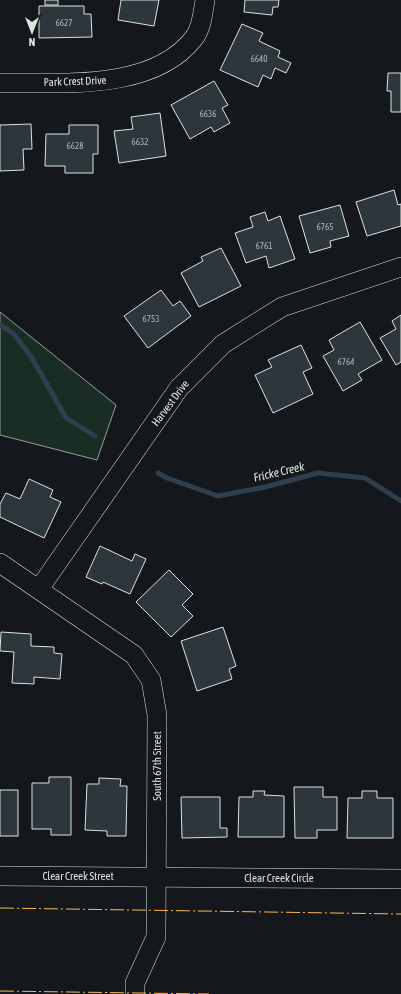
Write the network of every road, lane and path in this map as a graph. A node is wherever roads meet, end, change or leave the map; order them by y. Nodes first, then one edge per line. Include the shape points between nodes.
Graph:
1 (205, 0) edge
2 (0, 83) edge
3 (401, 267) edge
4 (0, 563) edge
5 (39, 590) junction
6 (0, 876) edge
7 (156, 877) junction
8 (401, 879) edge
9 (135, 994) edge

1 - 2 street, Park Crest Drive via 195,37 179,54 159,66 109,81
3 - 5 street, Harvest Drive via 282,307 223,344 179,388
4 - 5 street
5 - 7 street, South 67th Street via 134,655 151,680 157,716
6 - 7 street, Clear Creek Street
7 - 8 street, Clear Creek Circle
7 - 9 street, South 67th Street via 156,937 135,983

